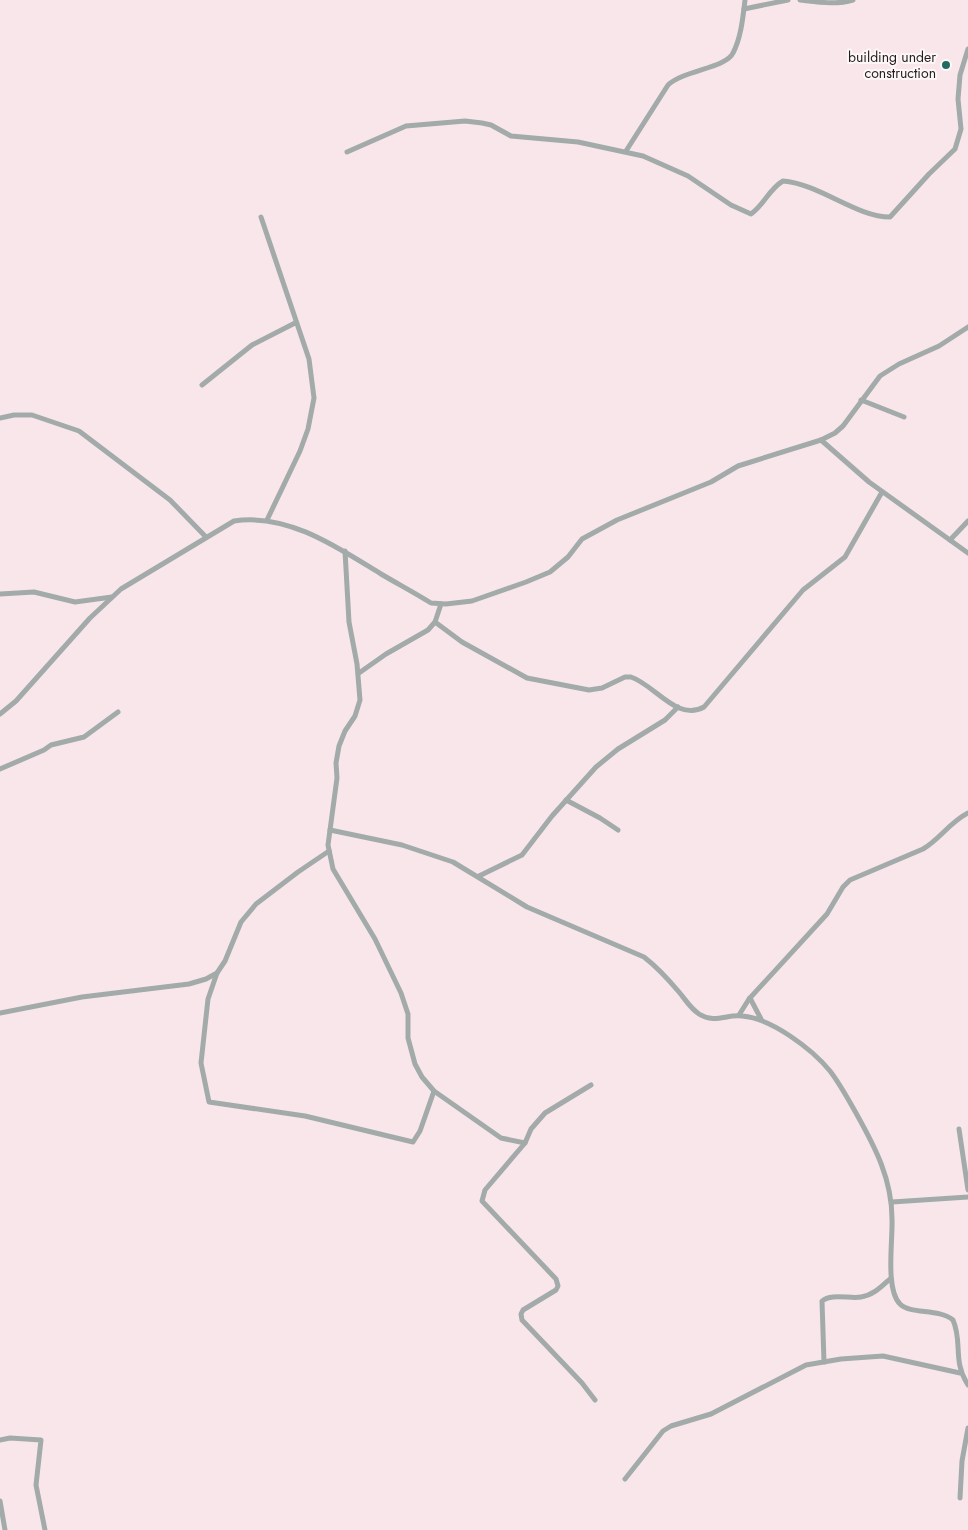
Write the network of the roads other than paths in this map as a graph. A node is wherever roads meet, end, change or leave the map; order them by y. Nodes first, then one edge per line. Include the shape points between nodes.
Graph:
1 (745, 0) edge
2 (788, 0) edge
3 (800, 0) edge
4 (853, 0) edge
5 (744, 9) junction
6 (968, 49) edge
7 (626, 151) junction
8 (347, 152) dead end
9 (261, 217) dead end
10 (296, 323) junction
11 (968, 327) edge
12 (202, 385) dead end
13 (862, 400) junction
14 (904, 417) dead end
15 (0, 418) edge
16 (821, 440) junction
17 (882, 492) junction
18 (267, 520) junction
19 (968, 521) edge
20 (206, 536) junction
21 (950, 540) junction
22 (345, 551) junction
23 (968, 553) edge
24 (0, 594) edge
25 (112, 597) junction
26 (441, 604) junction
27 (435, 622) junction
28 (359, 673) junction
29 (678, 707) junction
30 (118, 712) dead end
31 (0, 714) edge
32 (0, 769) edge
33 (566, 800) junction
34 (968, 814) edge
35 (330, 830) junction
36 (618, 830) dead end
37 (329, 851) junction
38 (479, 876) junction
39 (217, 973) junction
40 (750, 998) junction
41 (0, 1013) edge
42 (739, 1015) junction
43 (761, 1019) junction
44 (591, 1085) dead end
45 (434, 1091) junction
46 (959, 1129) dead end
47 (525, 1143) junction
48 (968, 1190) edge
49 (968, 1197) edge
50 (892, 1202) junction
51 (891, 1278) junction
52 (824, 1362) junction
53 (960, 1373) junction
54 (968, 1385) edge
55 (596, 1400) dead end
56 (968, 1428) edge
57 (0, 1440) edge
58 (625, 1479) dead end
59 (960, 1498) dead end
60 (0, 1501) edge
61 (5, 1530) edge
62 (45, 1530) edge

1 - 5 street
2 - 5 street
3 - 4 street via 844,3
5 - 7 street via 733,54 721,63 674,79
6 - 7 street via 960,75 961,129 955,149 890,218 870,214 807,186 784,181 774,186 757,210 745,213 688,176
7 - 8 street via 578,142 511,136 491,125 465,121 406,126
9 - 10 street
10 - 12 street via 252,345
10 - 18 street via 309,359 314,398 300,451
11 - 13 street via 940,346 898,364 880,376
13 - 14 street
13 - 16 street via 835,434
15 - 20 street via 32,415 79,431 170,500
16 - 17 street
16 - 26 street via 738,466 711,482 617,520 582,540 550,572 472,601
17 - 21 street
17 - 29 street via 845,557 803,590 704,707 690,712
18 - 20 street via 234,521
18 - 22 street via 313,535
19 - 21 street
20 - 25 street
21 - 23 street
22 - 26 street via 431,603
22 - 28 street via 349,622
24 - 25 street via 34,592 75,602
25 - 31 street via 16,701
26 - 27 street
27 - 28 street via 420,636
27 - 29 street via 462,642 527,678 589,690 631,677
28 - 35 street via 360,700 339,746
29 - 33 street via 665,720 596,767
30 - 32 street via 84,737 51,745
33 - 36 street
33 - 38 street via 522,855
34 - 40 street via 953,822 923,849 850,880 827,914
35 - 37 street
35 - 38 street via 402,845 453,862
37 - 39 street via 256,904 241,922
37 - 45 street via 333,869 376,939 401,993 408,1014 408,1038 415,1064
38 - 42 street via 526,906 644,957 661,970 690,1007 710,1020
39 - 41 street via 189,984 82,997
39 - 45 street via 208,999 201,1063 209,1102 306,1116 413,1142
40 - 42 street
40 - 43 street
42 - 43 street
43 - 50 street via 808,1050 833,1076 875,1147 886,1174
44 - 47 street via 545,1113
45 - 47 street via 501,1138
46 - 48 street
47 - 55 street via 485,1190 482,1200 556,1279 556,1290 520,1314
49 - 50 street
50 - 51 street
51 - 52 street via 876,1292 822,1301
51 - 53 street via 894,1295 901,1305 936,1312 953,1320
52 - 53 street via 883,1356
52 - 58 street via 806,1366 711,1414 671,1426 654,1440
53 - 54 street
56 - 59 street
57 - 62 street via 41,1440 36,1485
60 - 61 street

